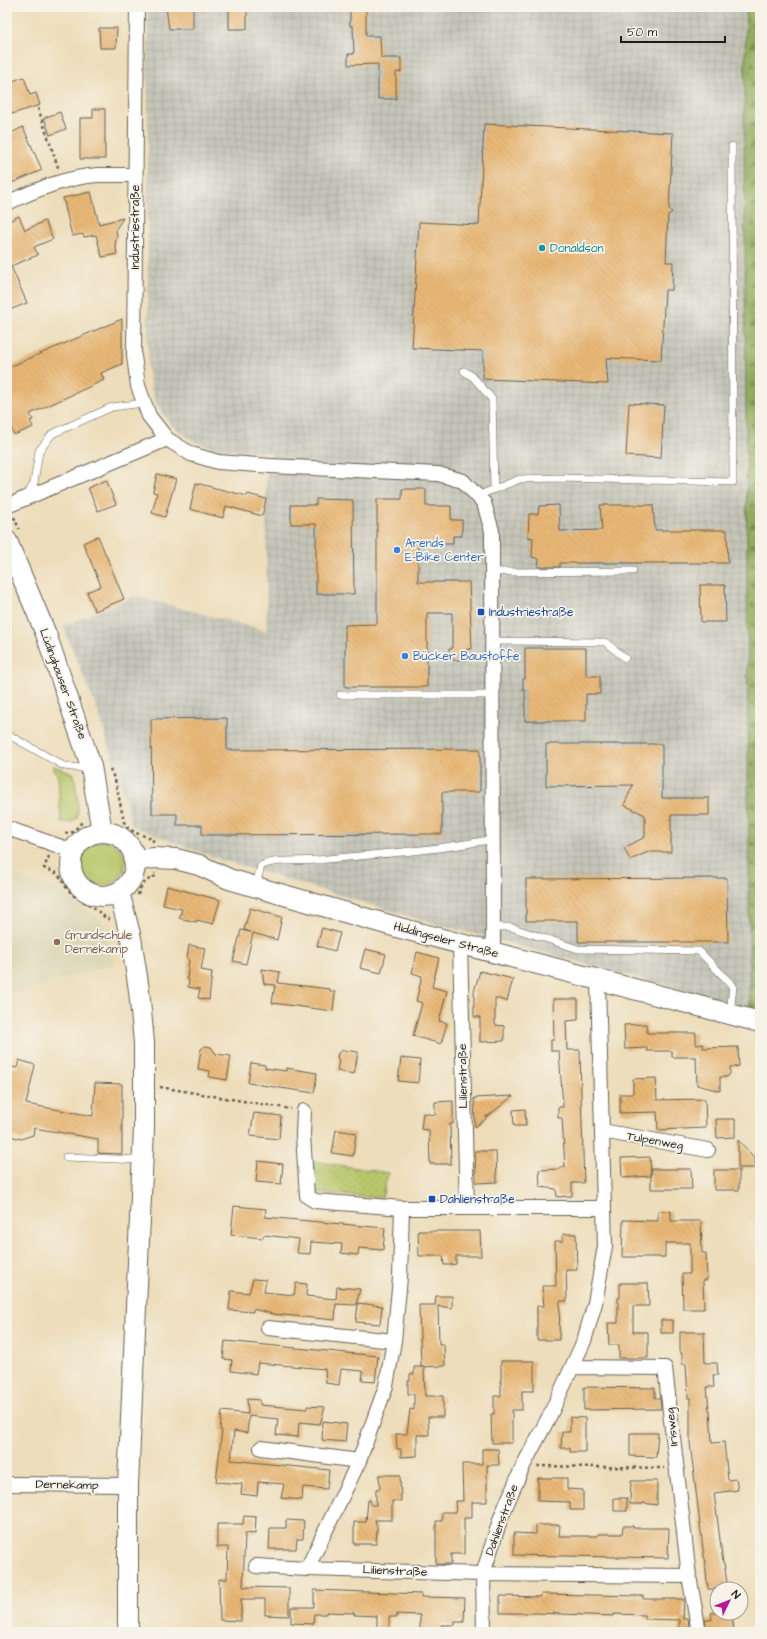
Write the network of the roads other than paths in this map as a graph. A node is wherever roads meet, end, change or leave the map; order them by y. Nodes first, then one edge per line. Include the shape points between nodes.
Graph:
1 (137, 7) edge
2 (732, 146) dead end
3 (135, 175) junction
4 (7, 203) edge
5 (464, 371) dead end
6 (144, 403) junction
7 (167, 439) junction
8 (494, 489) junction
9 (477, 496) junction
10 (26, 498) junction
11 (7, 506) edge
12 (7, 541) edge
13 (633, 571) dead end
14 (492, 572) junction
15 (492, 641) junction
16 (625, 658) dead end
17 (492, 695) junction
18 (340, 696) dead end
19 (7, 734) edge
20 (92, 766) junction
21 (7, 828) edge
22 (102, 832) junction
23 (493, 839) junction
24 (73, 851) junction
25 (134, 861) junction
26 (256, 887) junction
27 (118, 892) junction
28 (493, 927) junction
29 (460, 945) junction
30 (493, 953) junction
31 (598, 980) junction
32 (730, 1014) junction
33 (760, 1022) edge
34 (304, 1112) road end
35 (602, 1131) junction
36 (708, 1150) dead end
37 (66, 1157) dead end
38 (143, 1160) junction
39 (402, 1208) junction
40 (467, 1208) junction
41 (604, 1208) junction
42 (268, 1328) dead end
43 (394, 1341) junction
44 (573, 1367) junction
45 (261, 1448) dead end
46 (359, 1461) junction
47 (7, 1484) edge
48 (128, 1485) junction
49 (256, 1566) dead end
50 (307, 1569) junction
51 (483, 1574) junction
52 (689, 1576) junction
53 (128, 1632) edge
54 (484, 1632) edge
55 (699, 1632) edge

1 - 3 street, Industriestraße
2 - 8 lane via 733,482 520,479
3 - 4 street via 97,175 63,181
3 - 6 street, Industriestraße via 134,356 138,386
5 - 8 lane via 473,377 492,399
6 - 7 street, Industriestraße
6 - 10 lane via 112,407 52,434 39,451 34,484
7 - 9 street, Industriestraße via 191,454 218,462 438,474 463,481
7 - 10 street
8 - 9 lane
9 - 14 street, Industriestraße via 484,503 492,530
10 - 11 street
12 - 20 street, Lüdinghauser Straße via 46,634
13 - 14 lane
14 - 15 street, Industriestraße
15 - 16 lane via 605,642
15 - 17 street, Industriestraße
17 - 18 lane
17 - 23 street, Industriestraße
19 - 20 lane via 64,766
20 - 22 street, Lüdinghauser Straße
21 - 24 street
22 - 24 street via 90,834 80,841
22 - 25 street via 114,834 124,840 131,850
23 - 26 lane via 442,847 270,862 261,866
23 - 28 street, Industriestraße
24 - 27 street via 70,864 73,877 81,888 93,894 106,896
25 - 26 street, Hiddingseler Straße via 154,858 176,859
25 - 27 street via 133,873 128,884
26 - 29 street, Hiddingseler Straße
27 - 38 street via 131,938 144,1043
28 - 30 street, Industriestraße
28 - 32 lane via 510,927 578,949 699,951 733,986
29 - 30 street, Hiddingseler Straße
29 - 40 street, Lilienstraße
30 - 31 street, Hiddingseler Straße
31 - 32 street, Hiddingseler Straße
31 - 35 street, Dahlienstraße
32 - 33 street, Hiddingseler Straße
34 - 39 street via 303,1134 308,1196 315,1201
35 - 36 street, Tulpenweg
35 - 41 street, Dahlienstraße
37 - 38 lane
38 - 48 street
39 - 40 street
39 - 43 street via 400,1278
40 - 41 street
41 - 44 street, Dahlienstraße via 605,1246 596,1296 584,1341
42 - 43 street
43 - 46 street via 386,1386
44 - 51 street, Dahlienstraße via 501,1516
44 - 52 street, Irisweg via 665,1368
45 - 46 street
46 - 50 street
47 - 48 street, Dernekamp
48 - 53 street
49 - 50 street, Lilienstraße
50 - 51 street, Lilienstraße
51 - 52 street
51 - 54 street, Dahlienstraße
52 - 55 street, Irisweg

